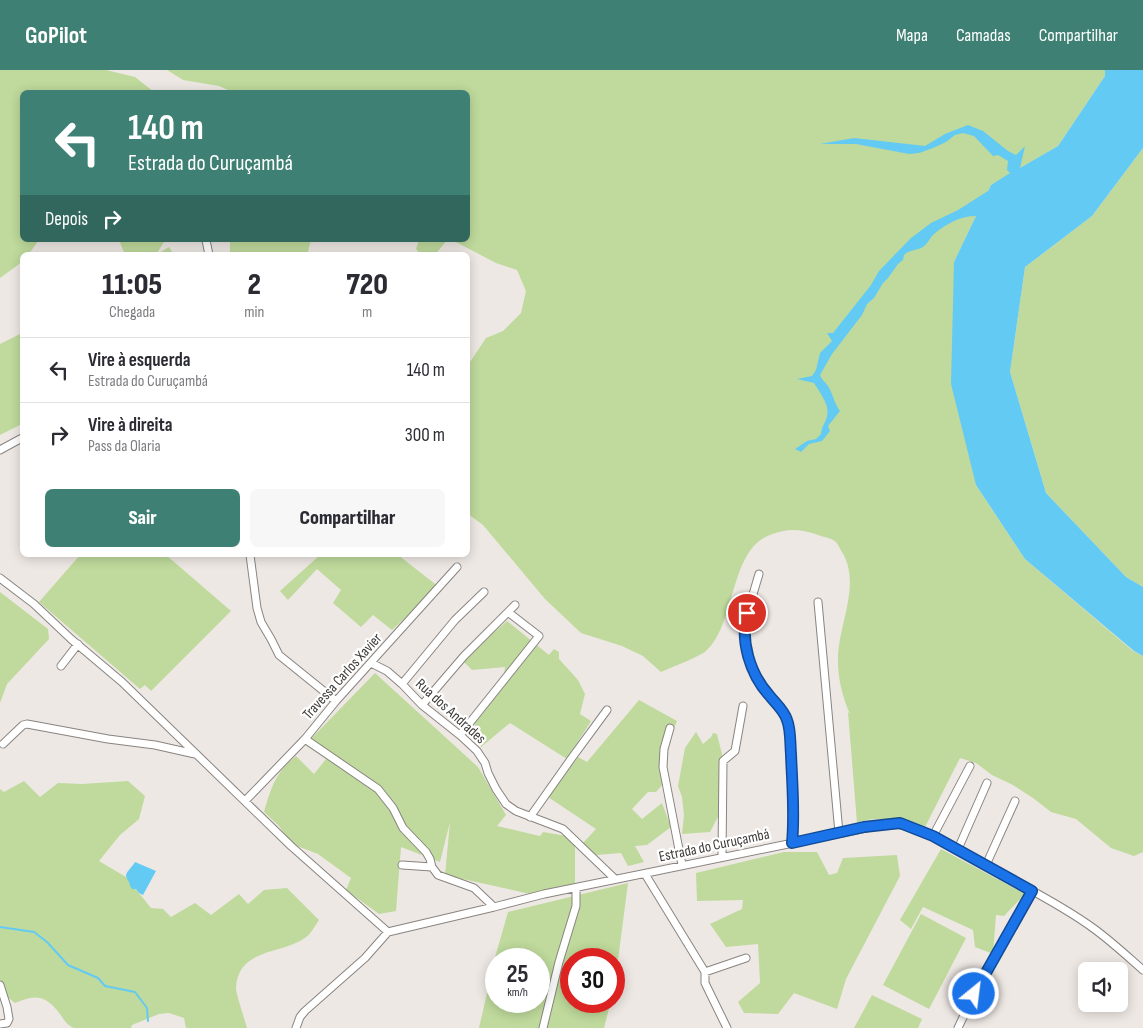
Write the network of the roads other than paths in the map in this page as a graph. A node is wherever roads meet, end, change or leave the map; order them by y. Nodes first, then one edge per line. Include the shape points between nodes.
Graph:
1 (20, 439) edge
2 (0, 450) edge
3 (250, 557) edge
4 (457, 567) dead end
5 (759, 574) dead end
6 (0, 578) edge
7 (484, 592) dead end
8 (818, 602) dead end
9 (516, 605) dead end
10 (508, 612) junction
11 (78, 644) junction
12 (371, 663) junction
13 (61, 666) dead end
14 (402, 684) junction
15 (336, 701) junction
16 (422, 705) junction
17 (743, 706) dead end
18 (607, 710) dead end
19 (670, 728) dead end
20 (460, 735) junction
21 (305, 740) junction
22 (3, 744) dead end
23 (195, 754) junction
24 (970, 766) dead end
25 (987, 783) dead end
26 (245, 801) junction
27 (1015, 801) dead end
28 (530, 817) junction
29 (839, 833) junction
30 (933, 836) junction
31 (792, 843) junction
32 (958, 849) junction
33 (722, 857) junction
34 (402, 865) dead end
35 (682, 865) junction
36 (986, 866) junction
37 (432, 868) junction
38 (645, 874) junction
39 (615, 879) junction
40 (576, 888) junction
41 (1032, 891) junction
42 (494, 908) junction
43 (388, 932) junction
44 (746, 958) dead end
45 (1143, 970) edge
46 (705, 972) junction
47 (0, 985) edge
48 (0, 1024) edge
49 (296, 1028) edge
50 (543, 1028) edge
51 (727, 1028) edge
52 (958, 1028) edge

1 - 2 street
3 - 15 street via 261,622 279,655
4 - 12 street, Travessa Carlos Xavier
5 - 31 street via 746,619 745,642 760,684 787,720 793,788
6 - 11 street
7 - 14 street via 455,620
8 - 29 street
9 - 10 street
10 - 16 street
10 - 20 street via 539,636
11 - 13 street
11 - 23 street
12 - 14 street, Rua dos Andrades
12 - 15 street, Travessa Carlos Xavier
14 - 16 street, Rua dos Andrades
15 - 21 street, Travessa Carlos Xavier
16 - 20 street, Rua dos Andrades
17 - 33 street via 735,752 723,760
18 - 28 street
19 - 35 street via 663,767
20 - 28 street, Rua dos Andrades via 481,757 506,804
21 - 26 street, Travessa Carlos Xavier
21 - 37 street via 378,789 403,828 426,852
22 - 23 street via 27,724
23 - 26 street
24 - 30 street
25 - 32 street
26 - 43 street
27 - 36 street
28 - 39 street, Rua dos Andrades via 563,830
29 - 30 street, Estrada do Curuçambá via 900,823
29 - 31 street, Estrada do Curuçambá
30 - 32 street, Estrada do Curuçambá
31 - 33 street, Estrada do Curuçambá
32 - 36 street, Estrada do Curuçambá
33 - 35 street, Estrada do Curuçambá
34 - 37 street
35 - 38 street, Estrada do Curuçambá
36 - 41 street, Estrada do Curuçambá
37 - 42 street via 444,878 474,888
38 - 39 street, Estrada do Curuçambá
38 - 46 street
39 - 40 street, Estrada do Curuçambá
40 - 42 street, Estrada do Curuçambá
40 - 50 street via 576,906
41 - 45 street, Estrada do Curuçambá via 1091,926
41 - 52 street
42 - 43 street, Estrada do Curuçambá
43 - 49 street via 365,958 310,1006 300,1017
44 - 46 street
46 - 51 street via 705,983
47 - 48 street via 9,1019

